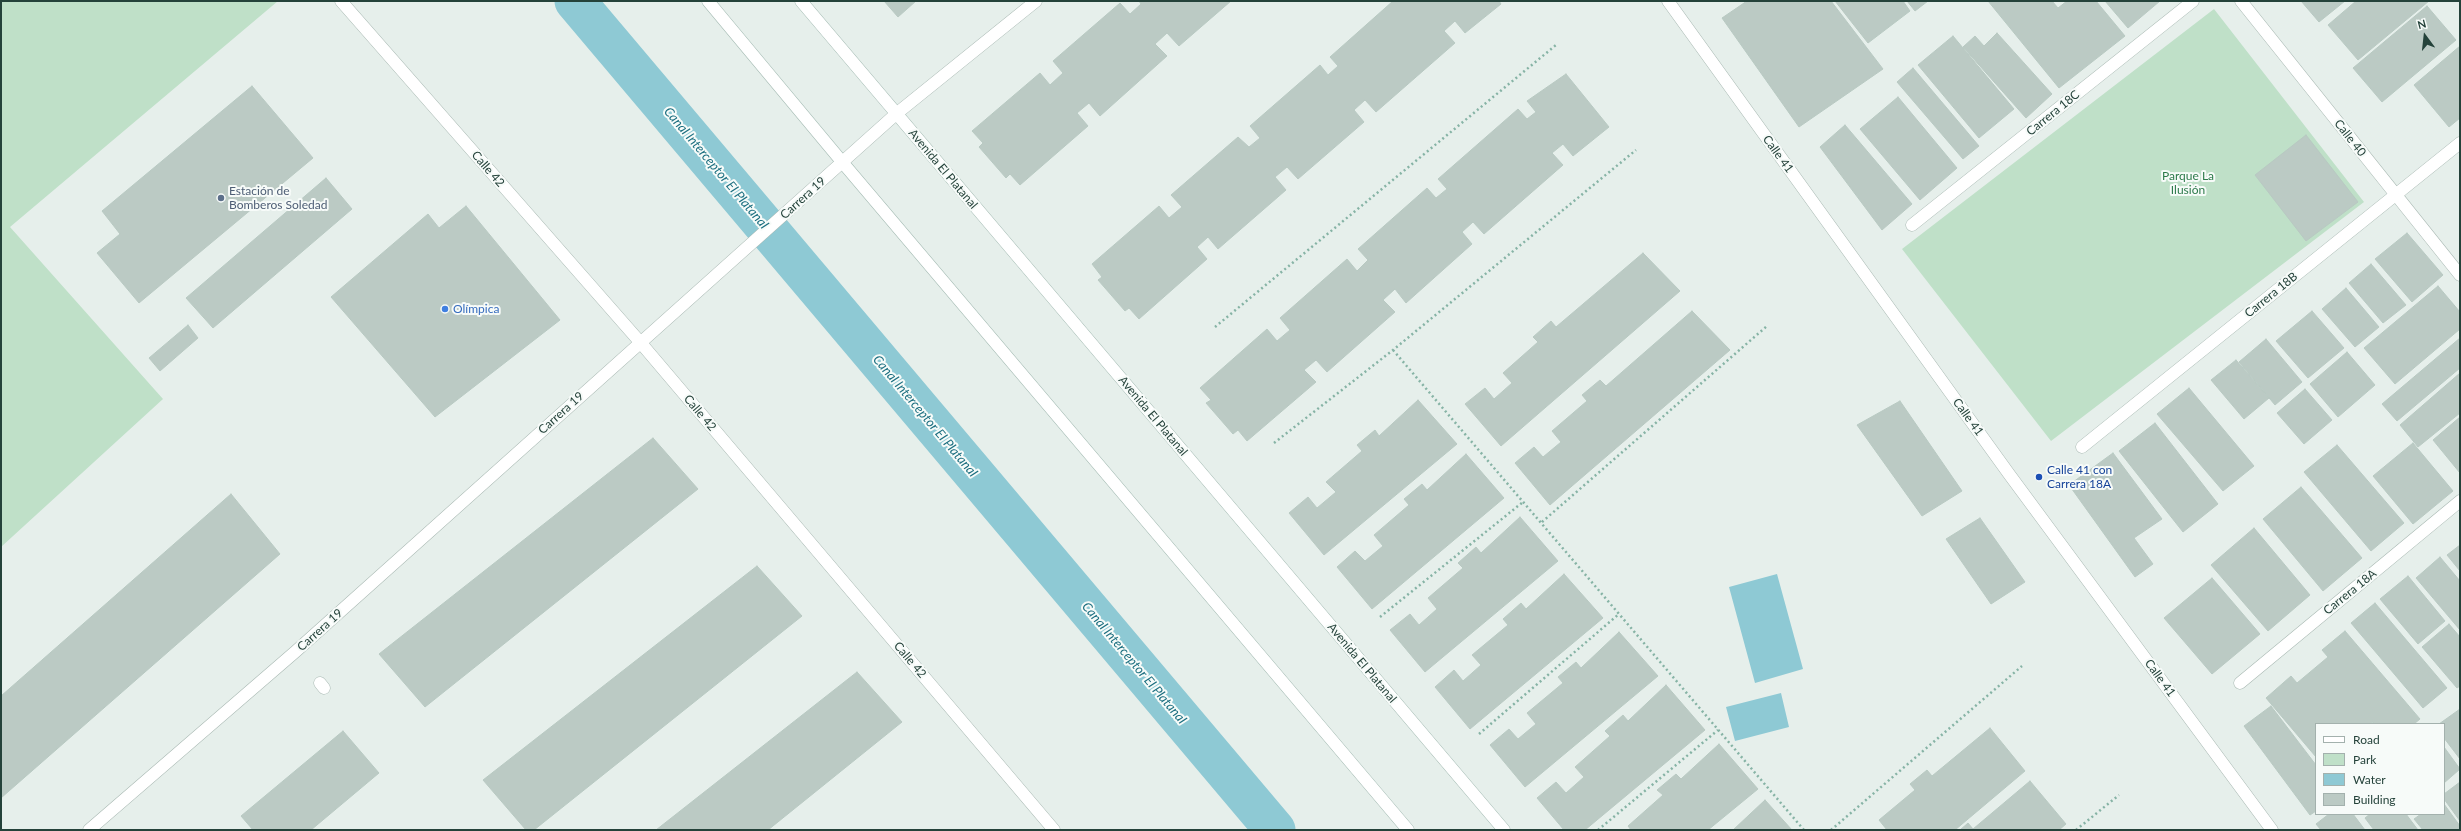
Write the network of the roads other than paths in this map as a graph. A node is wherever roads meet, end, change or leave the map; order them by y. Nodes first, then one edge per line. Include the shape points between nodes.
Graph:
1 (341, 1) edge
2 (708, 1) edge
3 (801, 1) edge
4 (1036, 1) edge
5 (1668, 1) edge
6 (2193, 1) edge
7 (2241, 1) edge
8 (896, 114) junction
9 (2460, 143) edge
10 (842, 163) junction
11 (2395, 195) junction
12 (1912, 225) dead end
13 (2460, 275) edge
14 (640, 342) junction
15 (2082, 447) dead end
16 (2460, 501) edge
17 (2240, 682) dead end
18 (90, 830) edge
19 (1054, 830) edge
20 (1408, 830) edge
21 (1504, 830) edge
22 (2272, 830) edge

1 - 14 street, Calle 42
2 - 10 street
3 - 8 street, Avenida El Platanal
4 - 8 street, Carrera 19
5 - 22 street, Calle 41 via 2008,474
6 - 12 street, Carrera 18C
7 - 11 street, Calle 40
8 - 10 street, Carrera 19
8 - 21 street, Avenida El Platanal
9 - 11 street, Carrera 18B
10 - 14 street, Carrera 19
10 - 20 street
11 - 13 street, Calle 40
11 - 15 street, Carrera 18B
14 - 18 street, Carrera 19 via 295,652
14 - 19 street, Calle 42
16 - 17 street, Carrera 18A

